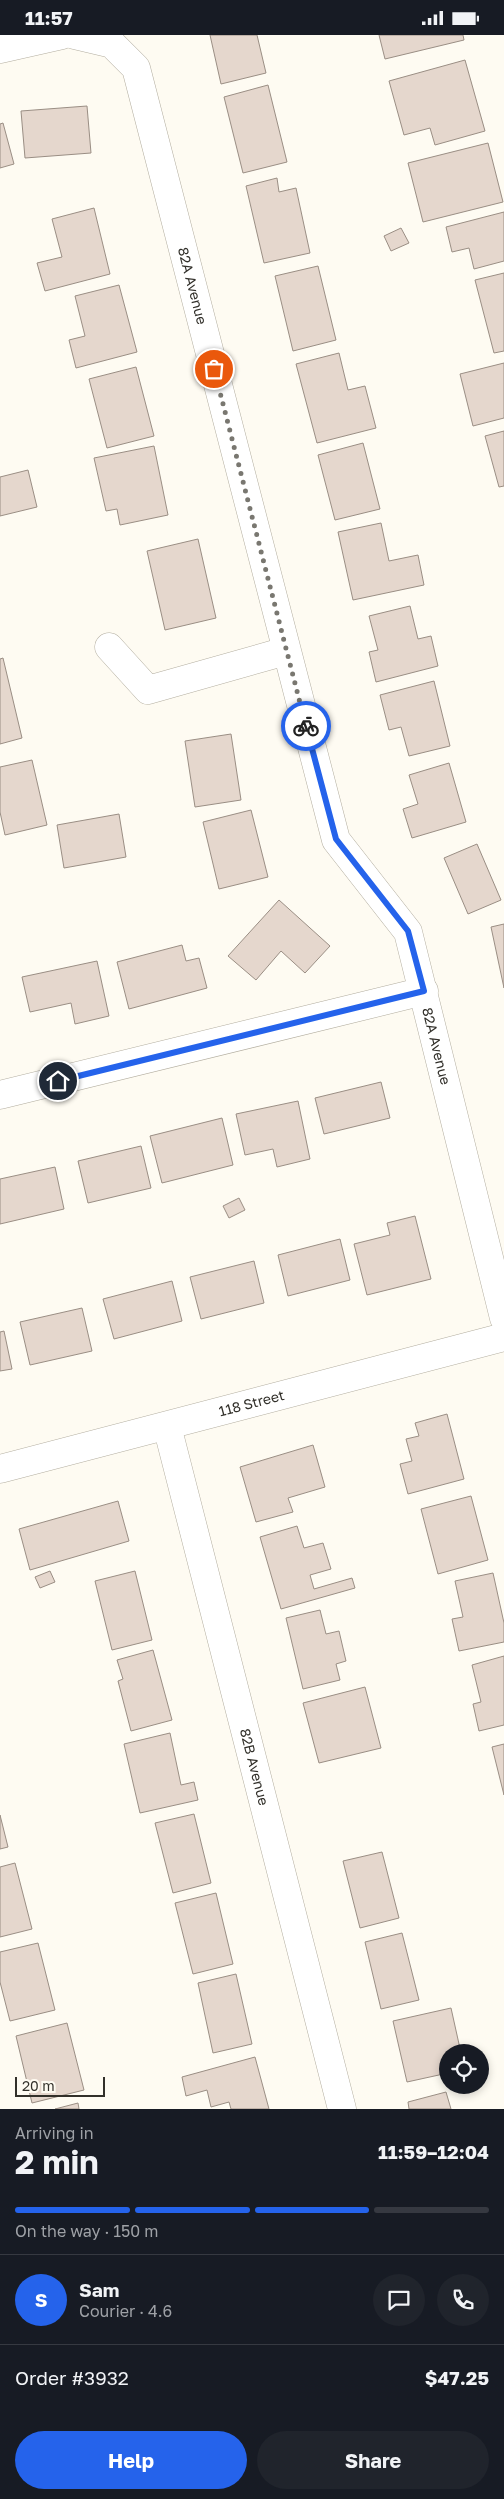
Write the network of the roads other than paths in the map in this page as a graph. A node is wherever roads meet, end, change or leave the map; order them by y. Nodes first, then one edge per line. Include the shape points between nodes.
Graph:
1 (62, 35) edge
2 (74, 35) edge
3 (0, 49) edge
4 (109, 647) dead end
5 (286, 651) junction
6 (424, 991) junction
7 (0, 1095) edge
8 (504, 1318) edge
9 (504, 1337) edge
10 (167, 1426) junction
11 (0, 1469) edge
12 (342, 2109) edge

1 - 3 street
2 - 5 street, 82A Avenue via 112,44 136,68
4 - 5 street via 148,690
5 - 6 street, 82A Avenue via 336,839 408,931
6 - 7 street
6 - 8 street, 82A Avenue
9 - 10 street, 118 Street
10 - 11 street, 118 Street
10 - 12 street, 82B Avenue

